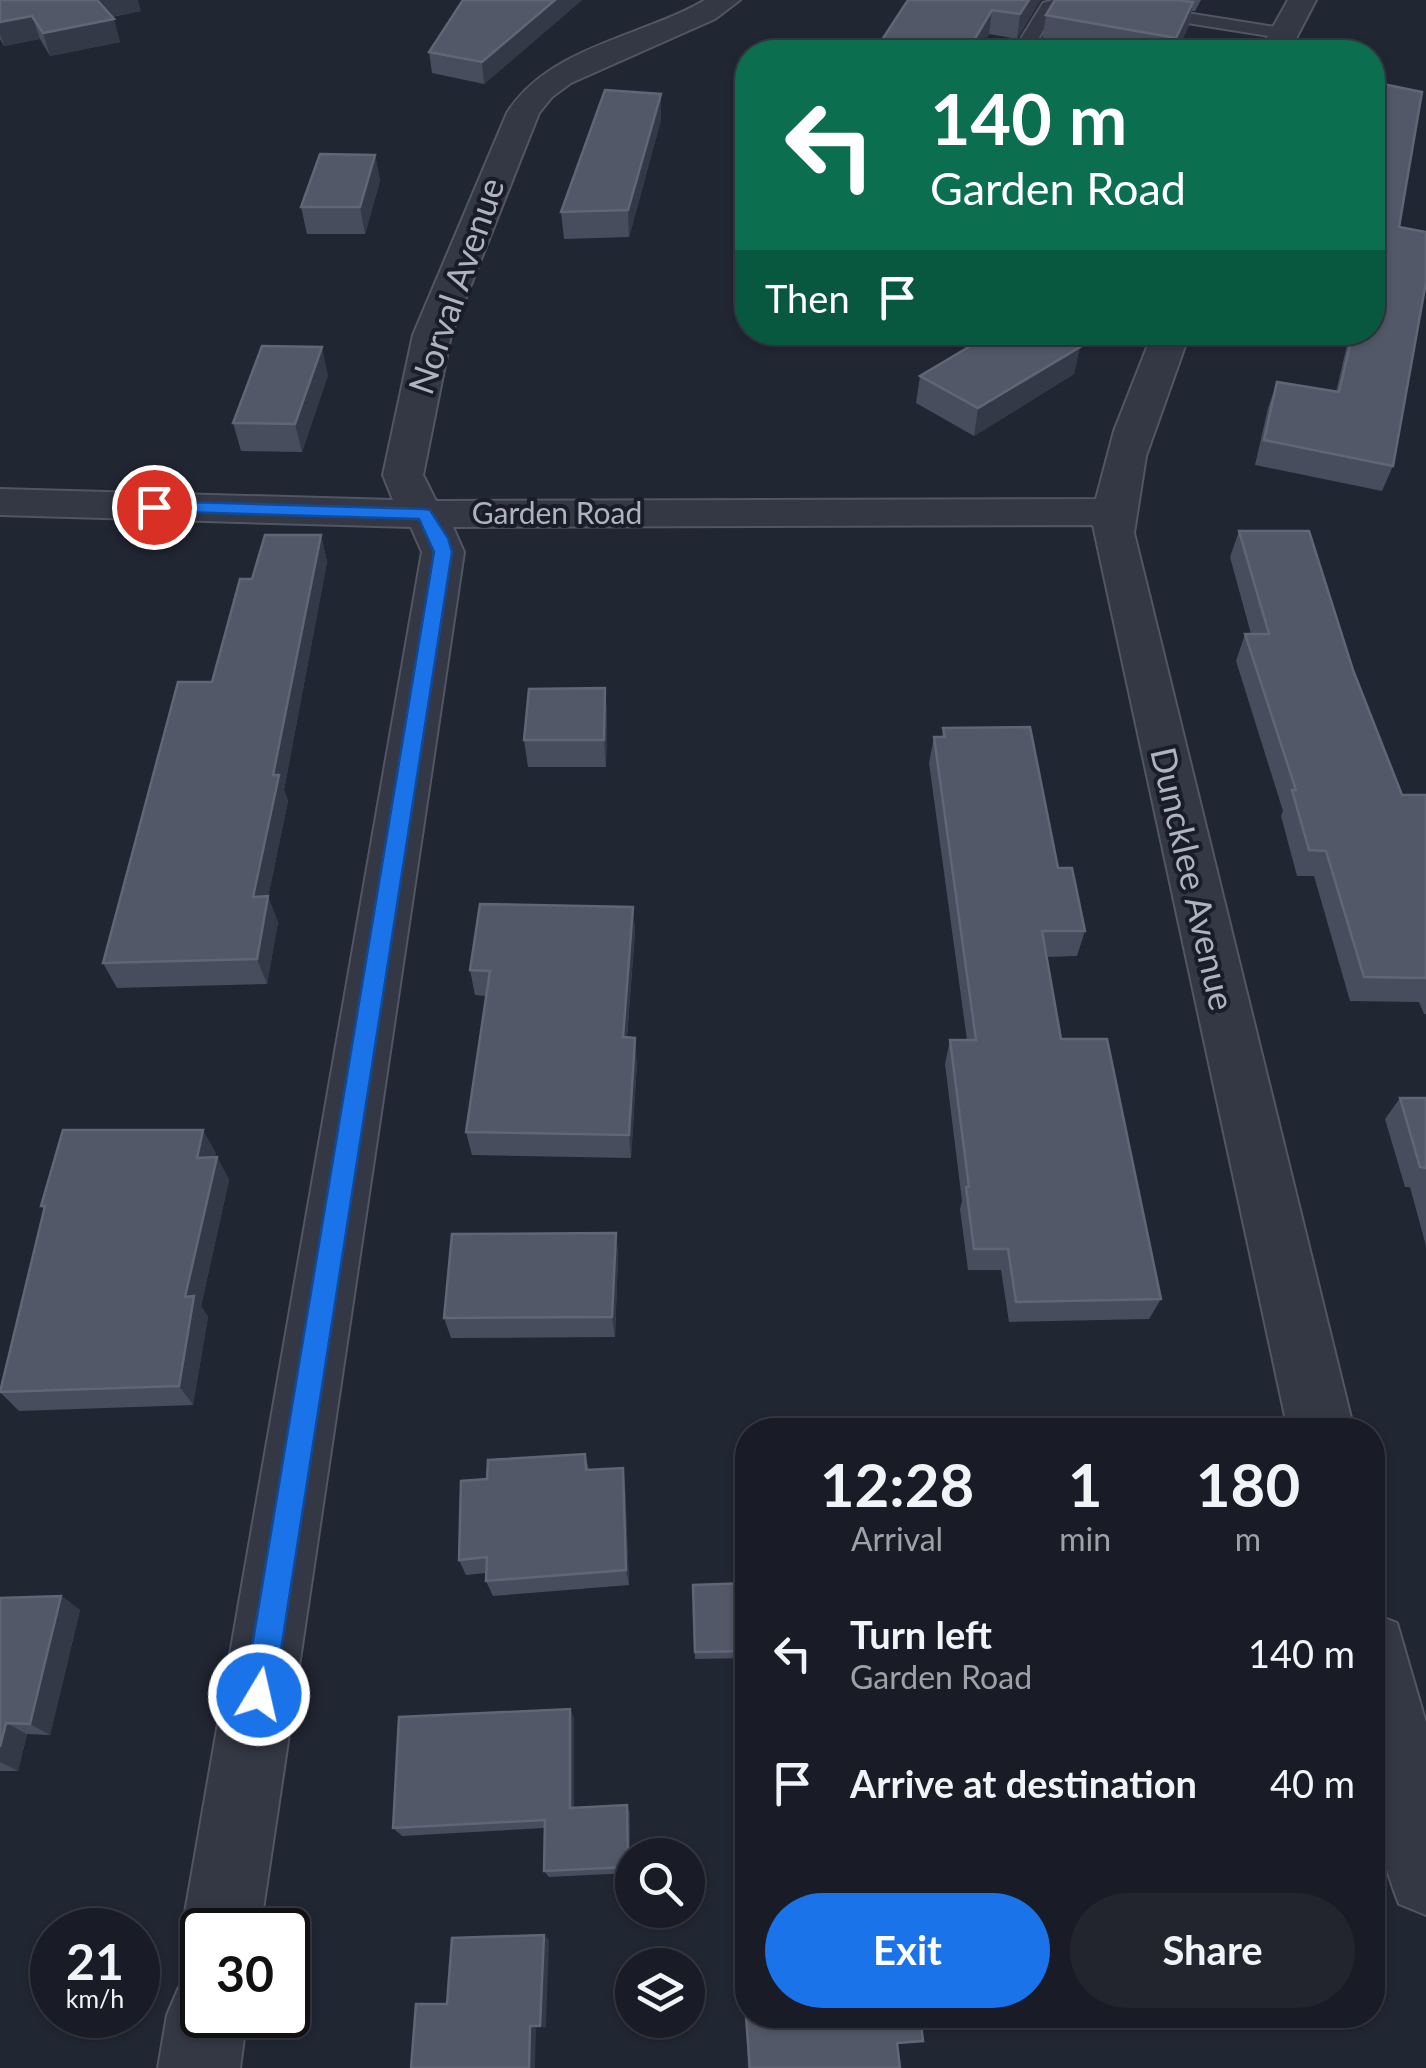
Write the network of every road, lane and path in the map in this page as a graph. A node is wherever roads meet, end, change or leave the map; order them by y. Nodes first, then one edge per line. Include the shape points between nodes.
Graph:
1 (726, 0) edge
2 (1302, 0) edge
3 (1106, 5) edge
4 (1125, 8) edge
5 (1029, 40) edge
6 (1265, 40) edge
7 (1280, 40) edge
8 (1167, 345) edge
9 (0, 502) edge
10 (1114, 512) junction
11 (424, 514) junction
12 (1319, 1418) edge
13 (1385, 1703) edge
14 (1426, 1877) edge
15 (225, 1908) edge
16 (204, 2038) edge
17 (199, 2068) edge

1 - 11 street, Norval Avenue via 553,82 524,111 451,282 418,391 403,476
2 - 7 street
3 - 5 lane via 1073,0 1049,7
4 - 6 lane
8 - 10 street, Duncklee Avenue
9 - 11 street, Garden Road
10 - 11 street, Garden Road
10 - 12 street, Duncklee Avenue via 1118,559
11 - 15 street, Norval Avenue via 443,552
13 - 14 street
16 - 17 street

